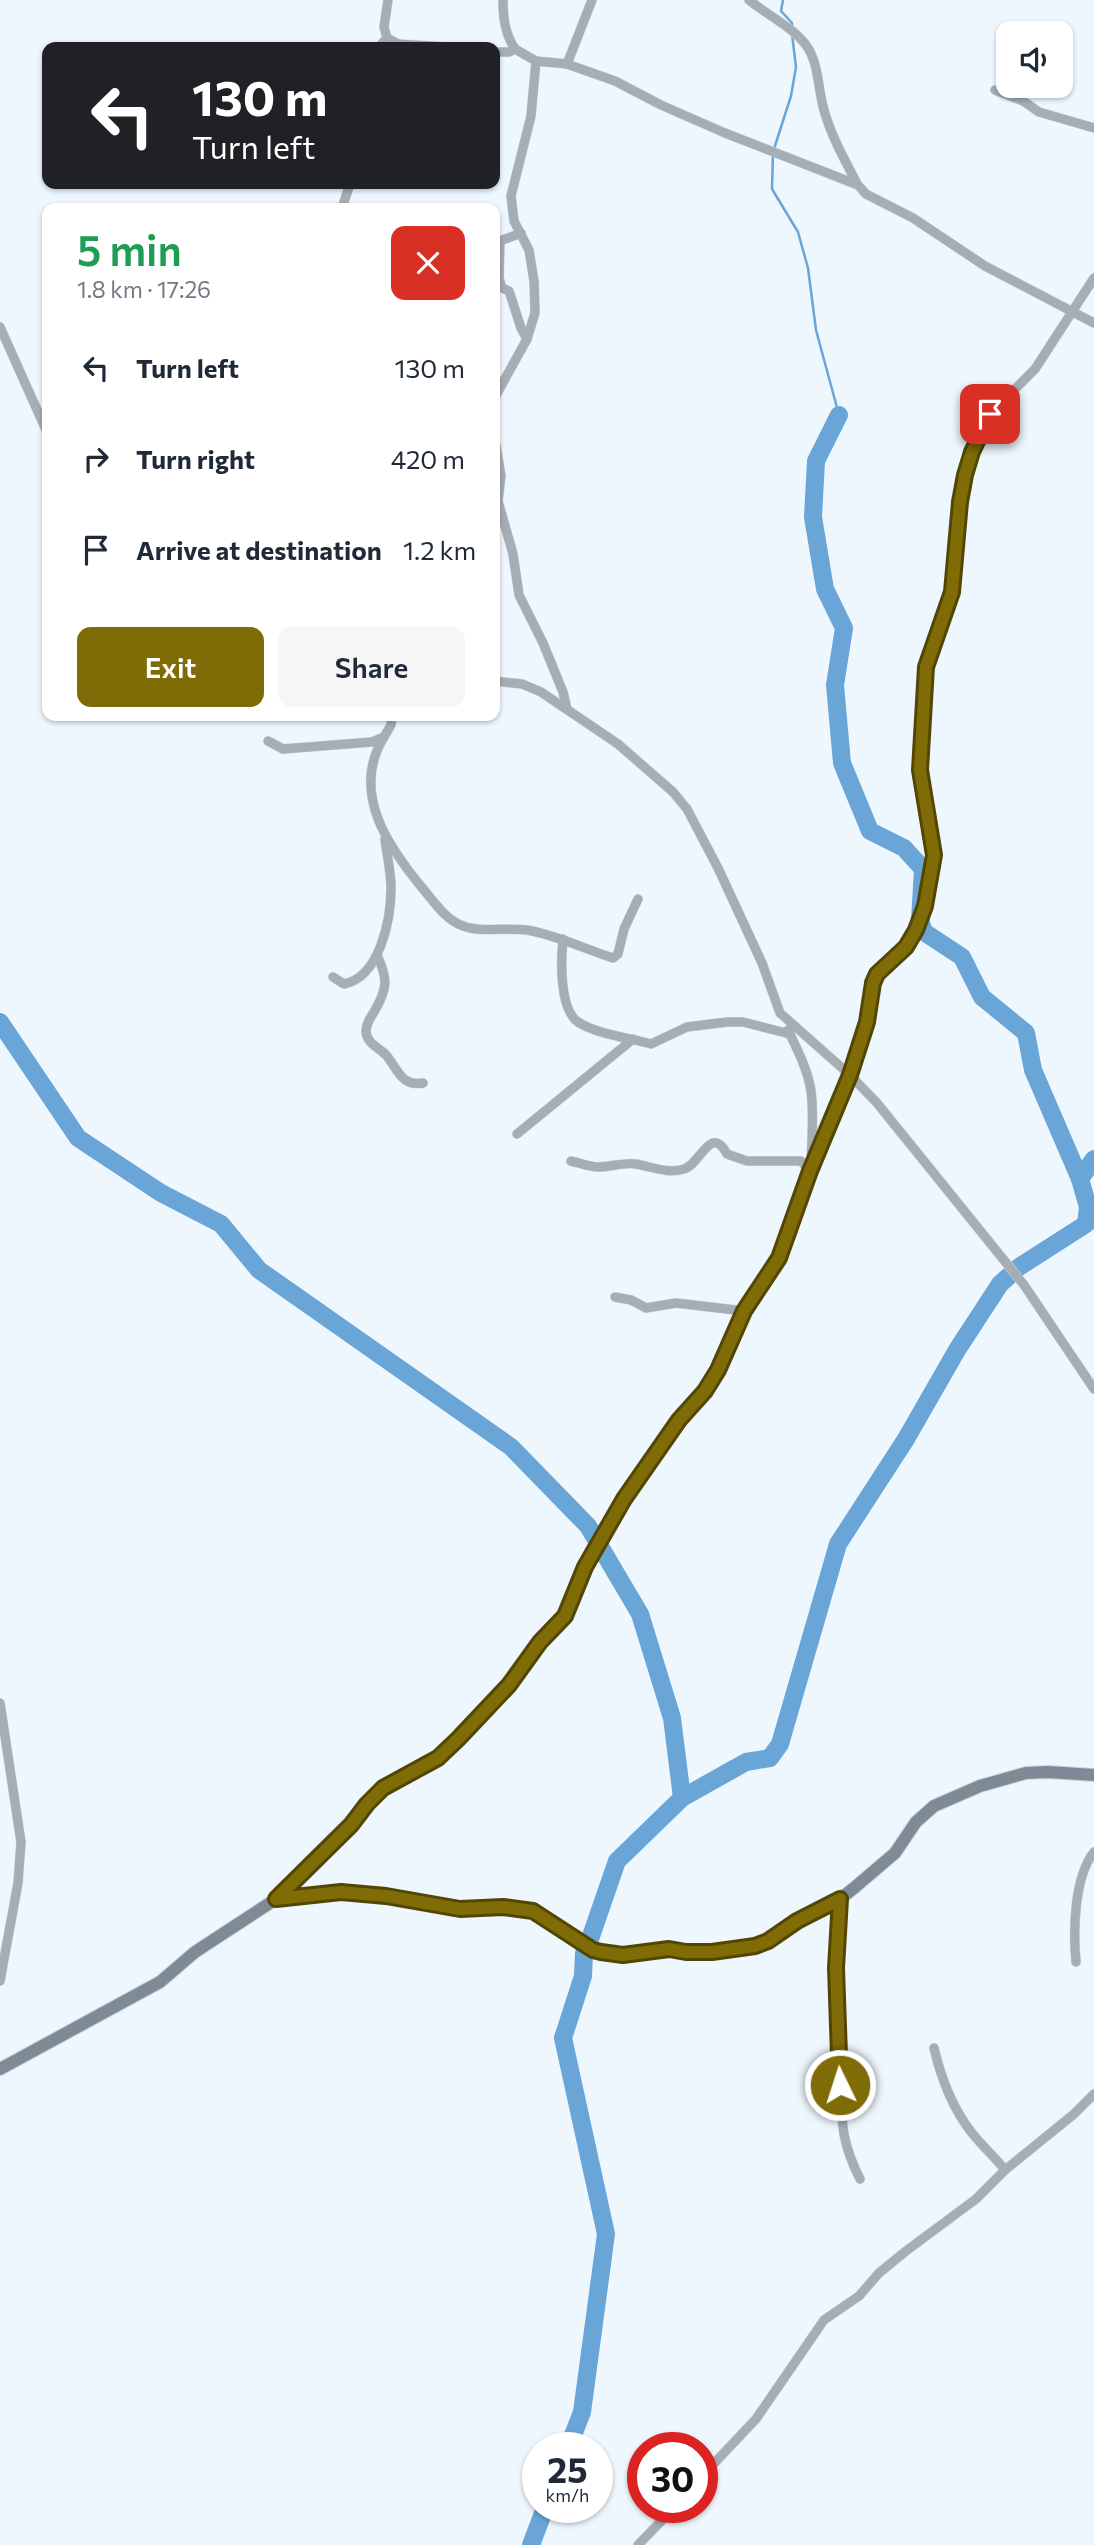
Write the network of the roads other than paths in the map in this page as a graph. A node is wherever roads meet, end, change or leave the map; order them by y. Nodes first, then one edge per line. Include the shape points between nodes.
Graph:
1 (388, 0) edge
2 (503, 0) edge
3 (592, 0) edge
4 (749, 0) edge
5 (387, 38) junction
6 (383, 42) edge
7 (394, 42) edge
8 (515, 49) junction
9 (500, 52) edge
10 (536, 61) junction
11 (567, 64) junction
12 (995, 90) dead end
13 (1094, 128) edge
14 (858, 185) junction
15 (521, 233) junction
16 (500, 241) edge
17 (1094, 278) edge
18 (500, 281) edge
19 (1071, 312) junction
20 (1094, 323) edge
21 (0, 327) edge
22 (527, 339) junction
23 (500, 388) edge
24 (42, 421) edge
25 (500, 508) edge
26 (500, 682) edge
27 (567, 709) junction
28 (391, 721) edge
29 (384, 737) junction
30 (268, 741) dead end
31 (384, 834) junction
32 (638, 899) dead end
33 (563, 939) junction
34 (377, 955) junction
35 (333, 977) dead end
36 (780, 1013) junction
37 (790, 1034) junction
38 (634, 1039) junction
39 (850, 1075) junction
40 (423, 1083) dead end
41 (517, 1134) dead end
42 (572, 1161) dead end
43 (810, 1171) junction
44 (615, 1297) dead end
45 (744, 1311) junction
46 (1094, 1389) edge
47 (0, 1703) edge
48 (1094, 1775) edge
49 (1094, 1852) edge
50 (276, 1899) junction
51 (840, 1899) junction
52 (1076, 1962) dead end
53 (0, 1981) edge
54 (934, 2048) dead end
55 (0, 2069) edge
56 (1094, 2094) edge
57 (1005, 2170) junction
58 (860, 2179) dead end
59 (718, 2459) edge
60 (659, 2523) edge
61 (638, 2545) edge

1 - 5 street
2 - 8 street via 503,16
3 - 11 street
4 - 14 street via 808,48 832,134
5 - 6 street
5 - 7 street
8 - 9 street
8 - 10 street
10 - 11 street
10 - 15 street via 531,116 511,196
11 - 14 street
12 - 13 street via 1039,112
14 - 19 street via 985,266
15 - 16 street
15 - 22 street via 534,281 535,313
17 - 19 street
18 - 22 street via 509,291
19 - 20 street
19 - 39 street via 1034,369 990,414 965,475 952,592 930,651 923,691 920,770 934,855 931,878 916,930 873,983 867,1022
21 - 24 street
22 - 23 street
25 - 27 street via 519,594 564,692
26 - 27 street via 522,684
27 - 36 street via 647,766 687,809 748,933
28 - 29 street
29 - 30 street via 283,750
29 - 31 street via 376,749 370,790
31 - 33 street via 433,902 462,926 529,930
31 - 34 street via 391,891
32 - 33 street via 613,958
33 - 38 street via 564,991 577,1021
34 - 35 street via 356,982 344,984
34 - 40 street via 385,989 366,1033 400,1077
36 - 37 street
36 - 39 street
37 - 38 street via 727,1022 687,1027 651,1044
37 - 43 street via 811,1089
38 - 41 street
39 - 43 street
39 - 46 street via 976,1223
42 - 43 street via 597,1167 637,1164 663,1171 683,1170 693,1166 709,1144 717,1144 727,1154 747,1161 801,1161
43 - 45 street via 779,1258
44 - 45 street via 646,1308 676,1303
45 - 50 street via 705,1391 624,1499 585,1567 565,1616 458,1739 438,1758 383,1788
47 - 53 street via 21,1842
48 - 51 street via 1026,1773 934,1806 916,1822 895,1853
49 - 52 street via 1082,1873 1073,1933
50 - 51 street via 341,1892 460,1909 523,1908 593,1950 623,1955 755,1946
50 - 55 street via 195,1952 160,1982
51 - 58 street via 836,1968 841,2122
54 - 57 street via 956,2107
56 - 57 street
57 - 59 street via 976,2199 879,2273 859,2296 824,2320 756,2419
60 - 61 street

